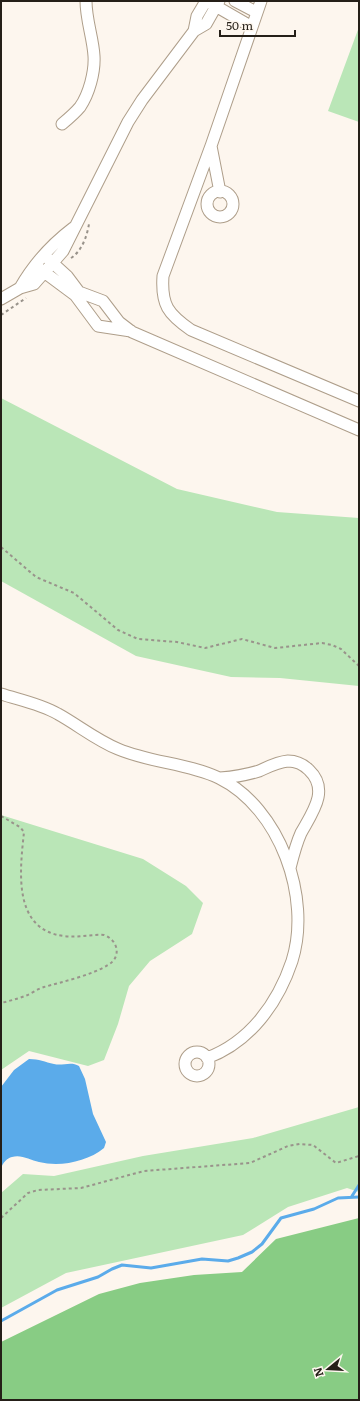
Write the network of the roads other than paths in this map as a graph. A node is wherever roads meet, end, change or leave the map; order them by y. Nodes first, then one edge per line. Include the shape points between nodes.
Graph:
1 (86, 1) edge
2 (234, 1) edge
3 (260, 1) edge
4 (212, 2) edge
5 (256, 12) junction
6 (252, 27) junction
7 (62, 124) dead end
8 (211, 146) junction
9 (220, 192) dead end
10 (49, 259) junction
11 (40, 269) junction
12 (1, 299) edge
13 (132, 332) junction
14 (359, 401) edge
15 (359, 430) edge
16 (1, 694) edge
17 (220, 778) junction
18 (290, 868) junction
19 (208, 1058) dead end

1 - 7 street via 94,69 89,88 80,106
2 - 5 street
3 - 5 street
4 - 6 street
4 - 10 street via 206,24 194,31 142,100 128,122 74,228 58,240
5 - 6 street
6 - 8 street
8 - 9 street
8 - 14 street via 163,276 162,292 167,306 175,319 191,330
10 - 11 street
10 - 13 street via 79,292 103,301 119,322
11 - 12 street via 34,284 20,288
11 - 13 street via 76,295 98,326
13 - 15 street
16 - 17 street via 57,713 119,750 186,766
17 - 18 street via 236,787 266,820 277,837
17 - 18 street via 246,775 289,761 302,764 315,776 318,802 301,834
18 - 19 street via 299,915 297,939 288,973 269,1010 259,1022 231,1046

